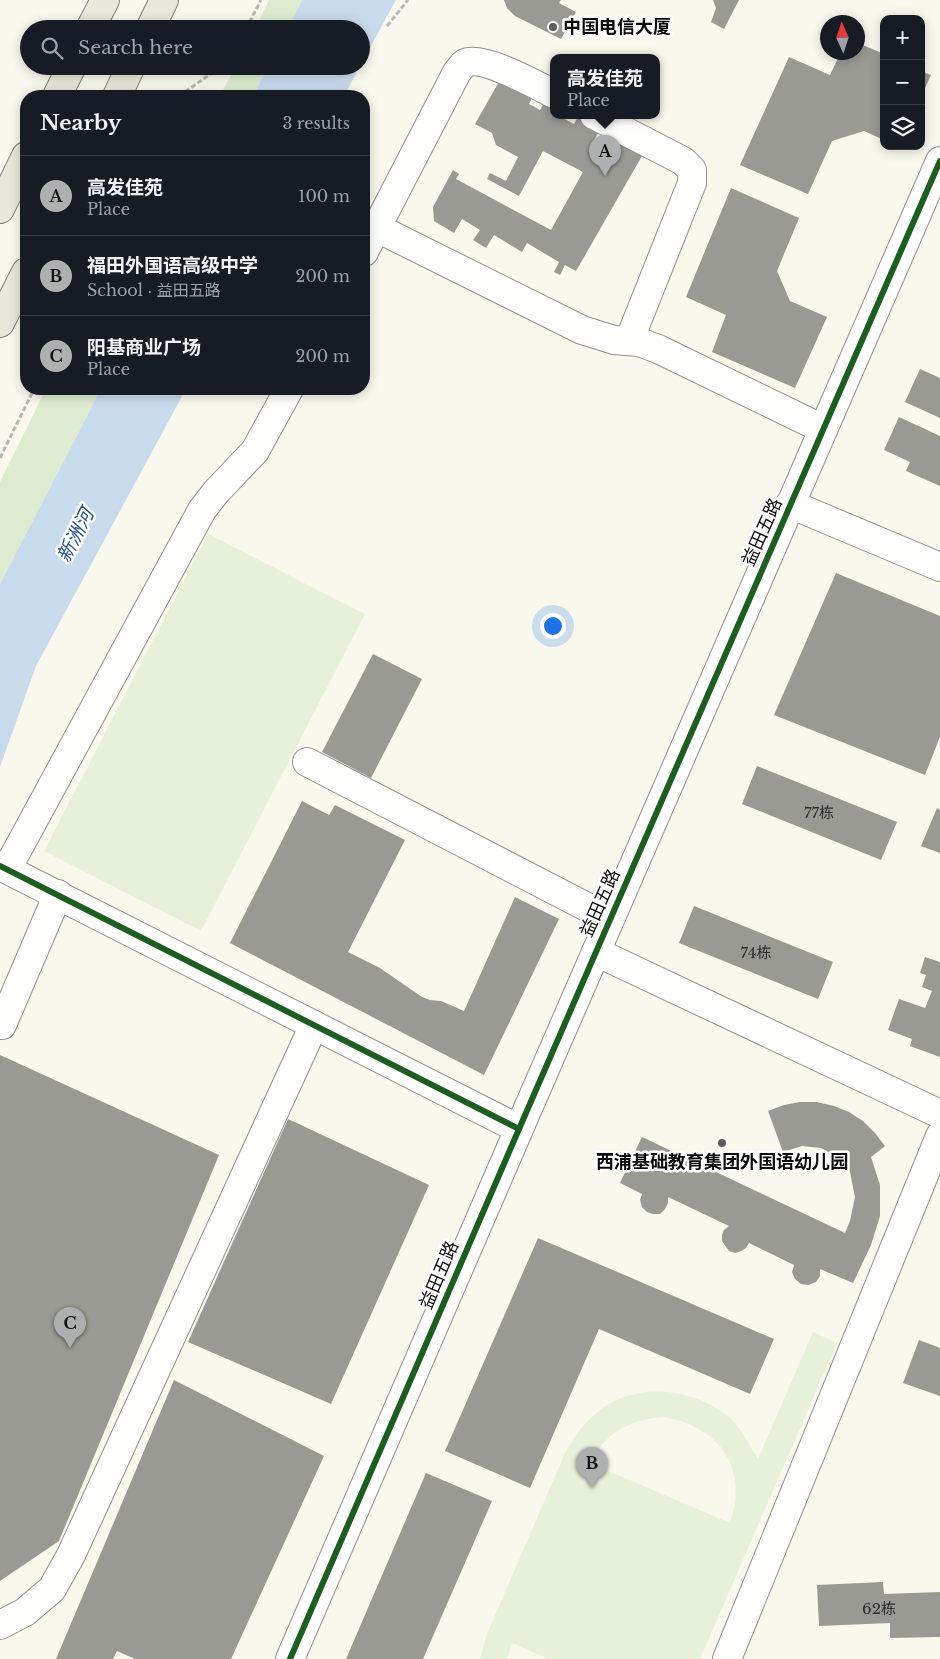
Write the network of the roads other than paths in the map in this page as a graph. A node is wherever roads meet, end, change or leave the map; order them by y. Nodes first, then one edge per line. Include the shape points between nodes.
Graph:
1 (105, 0) edge
2 (164, 0) edge
3 (95, 20) edge
4 (154, 20) edge
5 (67, 75) edge
6 (127, 75) edge
7 (59, 90) edge
8 (120, 90) edge
9 (550, 92) edge
10 (602, 119) edge
11 (940, 161) edge
12 (20, 168) edge
13 (0, 209) edge
14 (377, 228) junction
15 (370, 241) edge
16 (20, 284) edge
17 (0, 323) edge
18 (629, 341) junction
19 (285, 395) edge
20 (823, 429) junction
21 (790, 504) junction
22 (940, 567) edge
23 (307, 762) dead end
24 (4, 867) edge
25 (58, 894) junction
26 (610, 919) junction
27 (596, 952) junction
28 (314, 1025) junction
29 (0, 1026) edge
30 (940, 1114) edge
31 (518, 1129) junction
32 (940, 1136) edge
33 (0, 1626) edge
34 (290, 1659) edge
35 (727, 1659) edge

1 - 3 main road
2 - 4 main road
5 - 7 main road
6 - 8 main road
9 - 14 street via 503,68 472,62 464,64
10 - 18 street via 683,161 692,170 692,183
11 - 20 street, 益田五路
12 - 13 main road
14 - 15 street
14 - 18 street via 582,330
16 - 17 main road
18 - 20 street via 658,348
19 - 24 street via 255,451 202,510
20 - 21 street, 益田五路
21 - 22 street
21 - 26 street, 益田五路
23 - 26 street
24 - 25 street
25 - 28 street
25 - 29 street
26 - 27 street, 益田五路
27 - 30 street
27 - 31 street, 益田五路
28 - 31 street
28 - 33 street via 71,1554 52,1589 25,1612
31 - 34 street, 益田五路
32 - 35 street

